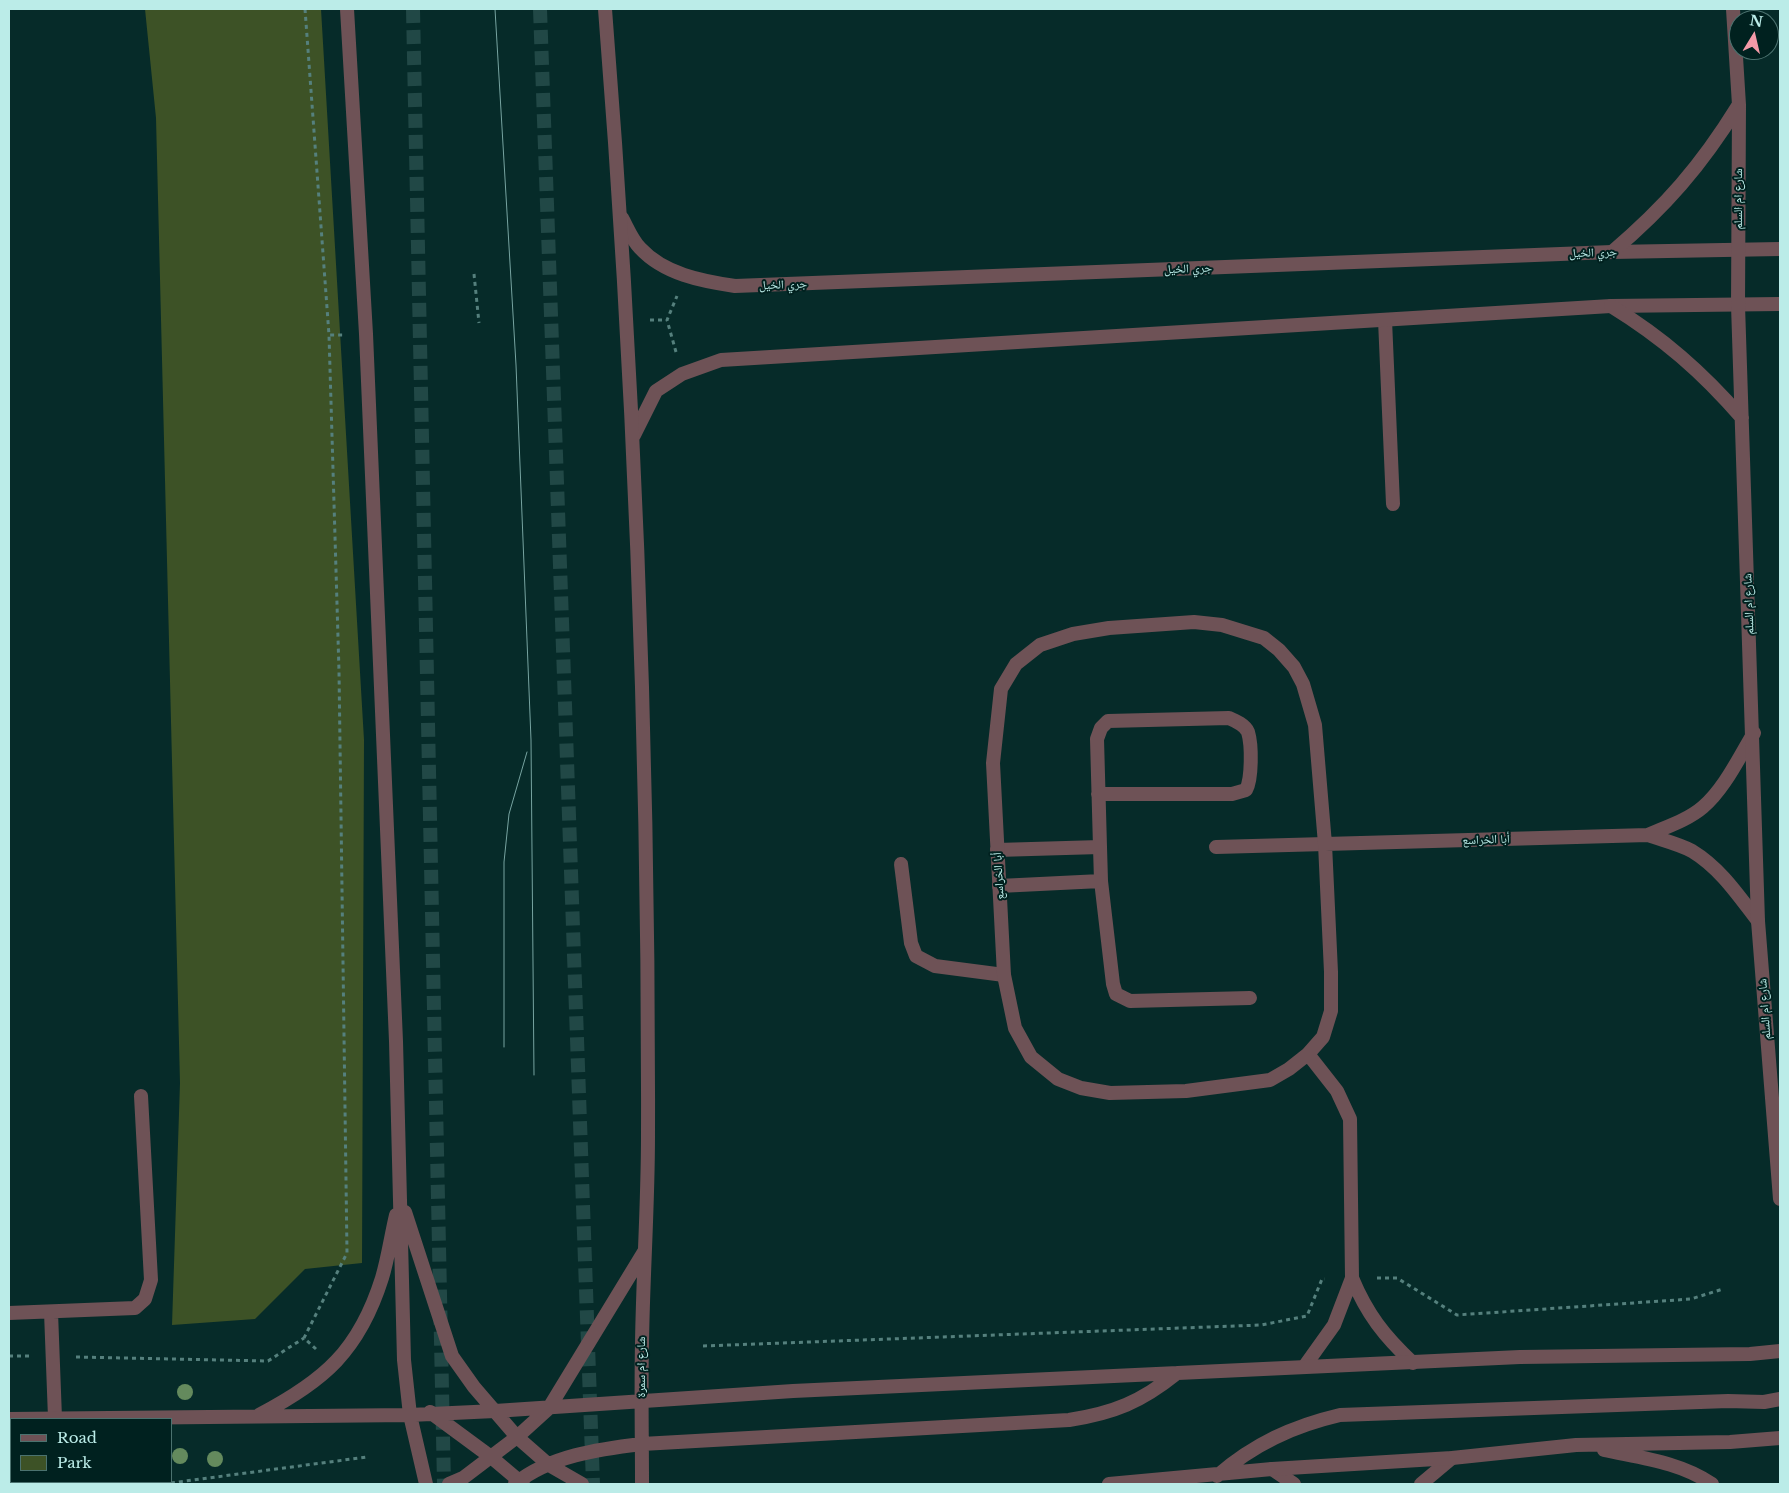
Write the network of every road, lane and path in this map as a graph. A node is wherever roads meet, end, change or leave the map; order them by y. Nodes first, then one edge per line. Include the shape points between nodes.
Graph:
1 (304, 9) edge
2 (347, 9) edge
3 (605, 9) edge
4 (1733, 9) edge
5 (1739, 106) junction
6 (622, 218) junction
7 (1780, 249) edge
8 (1739, 250) junction
9 (1612, 252) junction
10 (474, 274) dead end
11 (685, 276) junction
12 (1780, 304) edge
13 (1738, 305) junction
14 (1611, 306) junction
15 (1385, 320) junction
16 (479, 323) dead end
17 (366, 334) junction
18 (329, 335) junction
19 (682, 374) junction
20 (1742, 418) junction
21 (634, 435) junction
22 (1393, 504) dead end
23 (1754, 733) junction
24 (1098, 794) junction
25 (1648, 835) junction
26 (1325, 844) junction
27 (1100, 847) junction
28 (1216, 847) dead end
29 (997, 850) junction
30 (901, 864) dead end
31 (1101, 881) junction
32 (999, 886) junction
33 (1758, 921) junction
34 (1004, 975) junction
35 (1250, 998) dead end
36 (1308, 1054) junction
37 (141, 1096) dead end
38 (400, 1197) junction
39 (1780, 1199) edge
40 (645, 1250) junction
41 (1352, 1278) junction
42 (1723, 1289) dead end
43 (51, 1312) junction
44 (9, 1314) edge
45 (304, 1338) junction
46 (703, 1346) dead end
47 (1780, 1352) edge
48 (9, 1356) edge
49 (53, 1357) junction
50 (1413, 1362) junction
51 (334, 1366) junction
52 (1304, 1367) junction
53 (1177, 1373) junction
54 (1780, 1399) edge
55 (642, 1400) junction
56 (549, 1408) junction
57 (495, 1411) junction
58 (430, 1412) junction
59 (410, 1415) junction
60 (257, 1417) junction
61 (55, 1418) edge
62 (517, 1437) junction
63 (1780, 1438) edge
64 (642, 1444) junction
65 (1576, 1445) junction
66 (367, 1457) dead end
67 (491, 1457) junction
68 (1452, 1458) junction
69 (549, 1465) junction
70 (1272, 1469) junction
71 (1217, 1476) junction
72 (172, 1483) edge
73 (519, 1483) edge
74 (426, 1484) edge
75 (449, 1484) edge
76 (582, 1484) edge
77 (642, 1484) edge
78 (1109, 1484) edge
79 (1294, 1484) edge
80 (1421, 1484) edge
81 (1712, 1484) edge

1 - 18 path
2 - 17 street
3 - 6 street, شارع ام سمرة
4 - 5 street, شارع ام السلم
5 - 8 street, شارع ام السلم
5 - 9 street via 1683,185 1649,221
6 - 11 street, جري الخيل via 639,247 658,263
6 - 21 street, شارع ام سمرة
7 - 8 street, جري الخيل
8 - 9 street, جري الخيل
8 - 13 street, شارع ام السلم
9 - 11 street, جري الخيل via 735,286
10 - 16 path
11 - 19 path via 667,320
12 - 13 street
13 - 14 street
13 - 20 street, شارع ام السلم
14 - 15 street
14 - 20 street via 1682,355
15 - 19 street via 721,360
15 - 22 street
17 - 18 path
17 - 38 street
18 - 45 path via 339,671 347,1253
19 - 21 street via 656,391
20 - 23 street, شارع ام السلم
21 - 40 street, شارع ام سمرة via 648,1023
23 - 25 street, أبا الخراسع via 1718,791 1703,807
23 - 33 street, شارع ام السلم
24 - 24 street via 1097,739 1108,721 1229,718 1248,731 1251,781 1246,790 1232,794
24 - 27 street
25 - 26 street, أبا الخراسع
25 - 33 street, أبا الخراسع via 1690,850 1709,863
26 - 28 street
26 - 29 street, أبا الخراسع via 1315,725 1303,684 1294,667 1264,638 1222,625 1194,622 1073,634 1040,645 1016,664 1001,689 995,730 993,763
26 - 36 street, أبا الخراسع via 1330,1011 1323,1037
27 - 29 street
27 - 31 street
29 - 32 street, أبا الخراسع
30 - 34 street via 911,943 916,956 935,966
31 - 32 street
31 - 35 street via 1112,984 1116,994 1130,1001
32 - 34 street, أبا الخراسع
33 - 39 street, شارع ام السلم
34 - 36 street, أبا الخراسع via 1015,1028 1031,1057 1058,1079 1081,1088 1110,1093 1186,1091 1270,1080
36 - 41 street via 1337,1091 1350,1119
37 - 43 street via 151,1280 145,1299 134,1308
38 - 51 street via 382,1277 370,1311
38 - 57 street via 452,1356
38 - 59 street via 404,1360
40 - 55 street, شارع ام سمرة
40 - 56 street
41 - 42 path via 1397,1278 1457,1315 1691,1300
41 - 46 path via 1322,1279 1307,1316 1261,1325
41 - 50 street via 1377,1325
41 - 52 street via 1334,1325
43 - 44 street
43 - 49 street
45 - 49 path via 268,1361
45 - 51 path
47 - 50 street
48 - 49 path
49 - 61 street
50 - 52 street
51 - 60 street via 298,1395
52 - 53 street
53 - 55 street
53 - 64 street via 1154,1392 1127,1406 1098,1416 1069,1420
54 - 71 street via 1340,1415 1286,1431 1238,1458
55 - 56 street
55 - 64 street, شارع ام سمرة
56 - 57 street
56 - 62 street
57 - 58 street
57 - 62 street
58 - 59 street
58 - 67 street
59 - 60 street
59 - 74 street
60 - 61 street
62 - 67 street
62 - 69 street
63 - 65 street
64 - 69 street via 596,1450
64 - 77 street, شارع ام سمرة
65 - 68 street
65 - 81 street via 1670,1464
66 - 72 path
67 - 73 street
67 - 75 street via 463,1478
68 - 70 street
68 - 80 street
69 - 73 street
69 - 76 street
70 - 71 street
70 - 79 street
71 - 78 street

